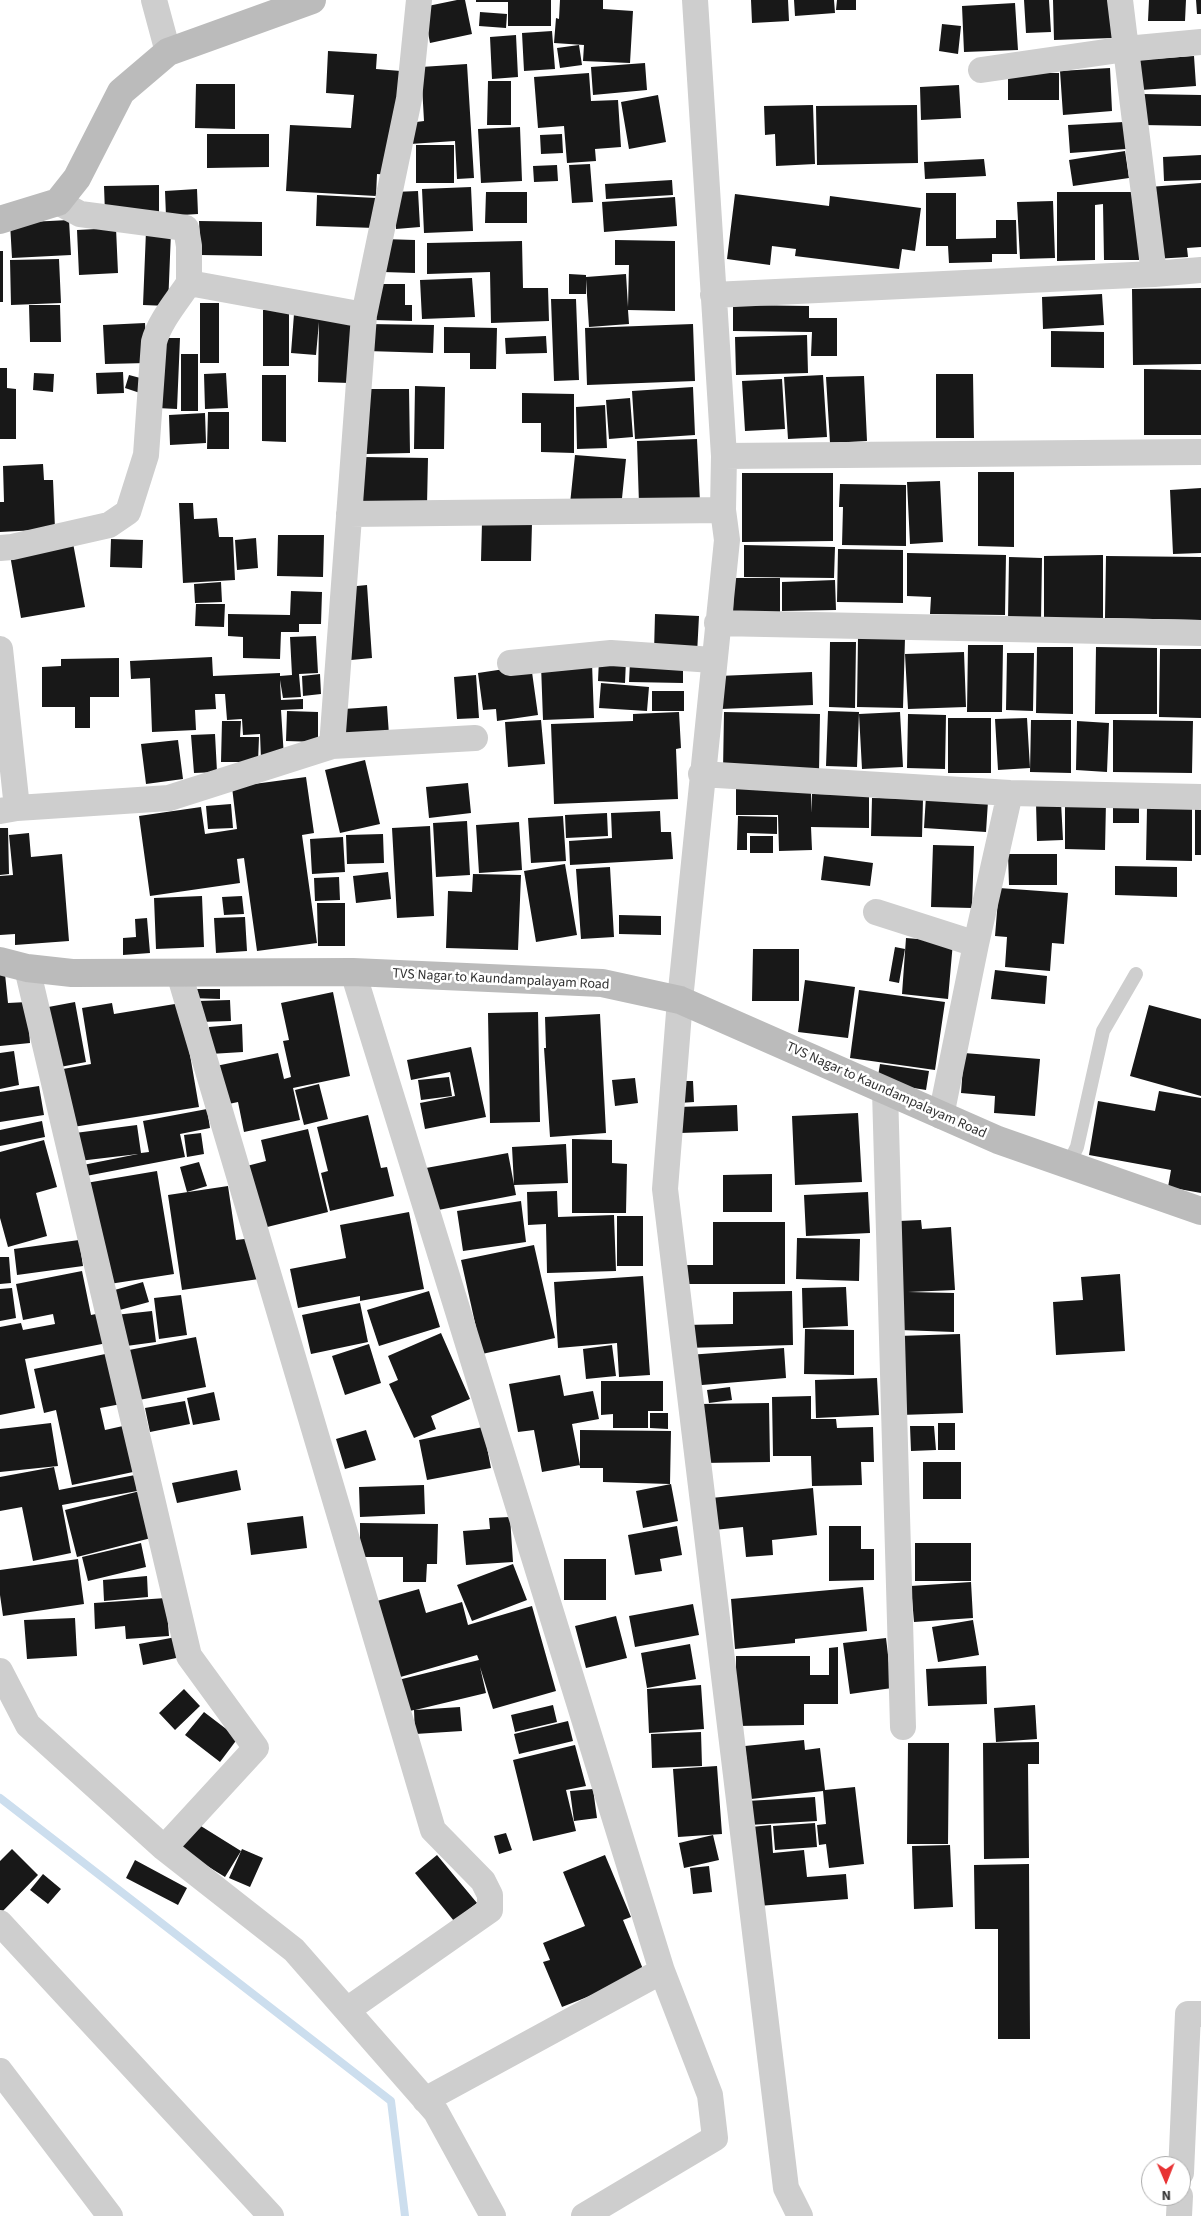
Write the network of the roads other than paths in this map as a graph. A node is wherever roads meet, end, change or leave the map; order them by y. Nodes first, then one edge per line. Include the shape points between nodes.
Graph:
1 (154, 0) edge
2 (312, 0) edge
3 (419, 0) edge
4 (695, 0) edge
5 (1120, 0) edge
6 (1201, 42) edge
7 (1126, 49) junction
8 (168, 52) junction
9 (981, 70) dead end
10 (58, 202) junction
11 (0, 220) edge
12 (1201, 270) edge
13 (1154, 274) junction
14 (189, 282) junction
15 (713, 295) junction
16 (364, 315) junction
17 (1201, 452) edge
18 (724, 456) junction
19 (724, 510) junction
20 (349, 514) junction
21 (0, 548) edge
22 (717, 623) junction
23 (1201, 633) edge
24 (0, 650) edge
25 (713, 660) junction
26 (510, 663) dead end
27 (475, 738) dead end
28 (332, 746) junction
29 (701, 774) junction
30 (1010, 793) junction
31 (1201, 797) edge
32 (8, 810) edge
33 (876, 912) dead end
34 (976, 944) junction
35 (0, 961) edge
36 (27, 968) junction
37 (353, 972) junction
38 (179, 973) junction
39 (1136, 974) dead end
40 (680, 1000) junction
41 (885, 1091) junction
42 (941, 1116) junction
43 (1068, 1165) junction
44 (1201, 1211) edge
45 (0, 1671) edge
46 (903, 1727) dead end
47 (164, 1848) junction
48 (0, 1923) edge
49 (662, 1970) junction
50 (347, 2010) junction
51 (1201, 2014) edge
52 (0, 2072) edge
53 (425, 2100) junction
54 (1182, 2156) edge
55 (110, 2216) edge
56 (271, 2216) edge
57 (493, 2216) edge
58 (584, 2216) edge
59 (800, 2216) edge

1 - 8 street
2 - 8 street
3 - 16 street via 409,99
4 - 15 street
5 - 7 street
6 - 7 street
7 - 9 street
7 - 13 street
8 - 10 street via 121,92 77,178
10 - 11 street
10 - 14 street via 80,214 186,228 190,246
12 - 13 street
13 - 15 street
14 - 16 street
14 - 21 street via 157,328 146,455 128,512 109,525
15 - 18 street
16 - 20 street
17 - 18 street
18 - 19 street
19 - 20 street
19 - 22 street via 727,540
20 - 28 street
22 - 23 street
22 - 25 street
24 - 32 street
25 - 26 street via 611,653
25 - 29 street
27 - 28 street
28 - 32 street via 168,798
29 - 30 street
29 - 40 street
30 - 31 street
30 - 34 street
33 - 34 street
34 - 42 street
35 - 36 street, TVS Nagar to Kaundampalayam Road
36 - 38 street, TVS Nagar to Kaundampalayam Road via 72,973
36 - 47 street via 189,1656 256,1748
37 - 38 street, TVS Nagar to Kaundampalayam Road
37 - 40 street, TVS Nagar to Kaundampalayam Road via 602,983
37 - 49 street
38 - 50 street via 433,1830 483,1881 490,1896 490,1910
39 - 43 lane via 1103,1031 1077,1147
40 - 41 street, TVS Nagar to Kaundampalayam Road
40 - 59 street via 665,1189 786,2188
41 - 42 street, TVS Nagar to Kaundampalayam Road
41 - 46 street
42 - 43 street, TVS Nagar to Kaundampalayam Road
43 - 44 street, TVS Nagar to Kaundampalayam Road
45 - 47 street via 28,1725
47 - 50 street via 294,1950
48 - 56 street
49 - 53 street
49 - 58 street via 710,2095 716,2138
50 - 53 street
51 - 54 street via 1188,2014
52 - 55 street
53 - 57 street via 436,2112

